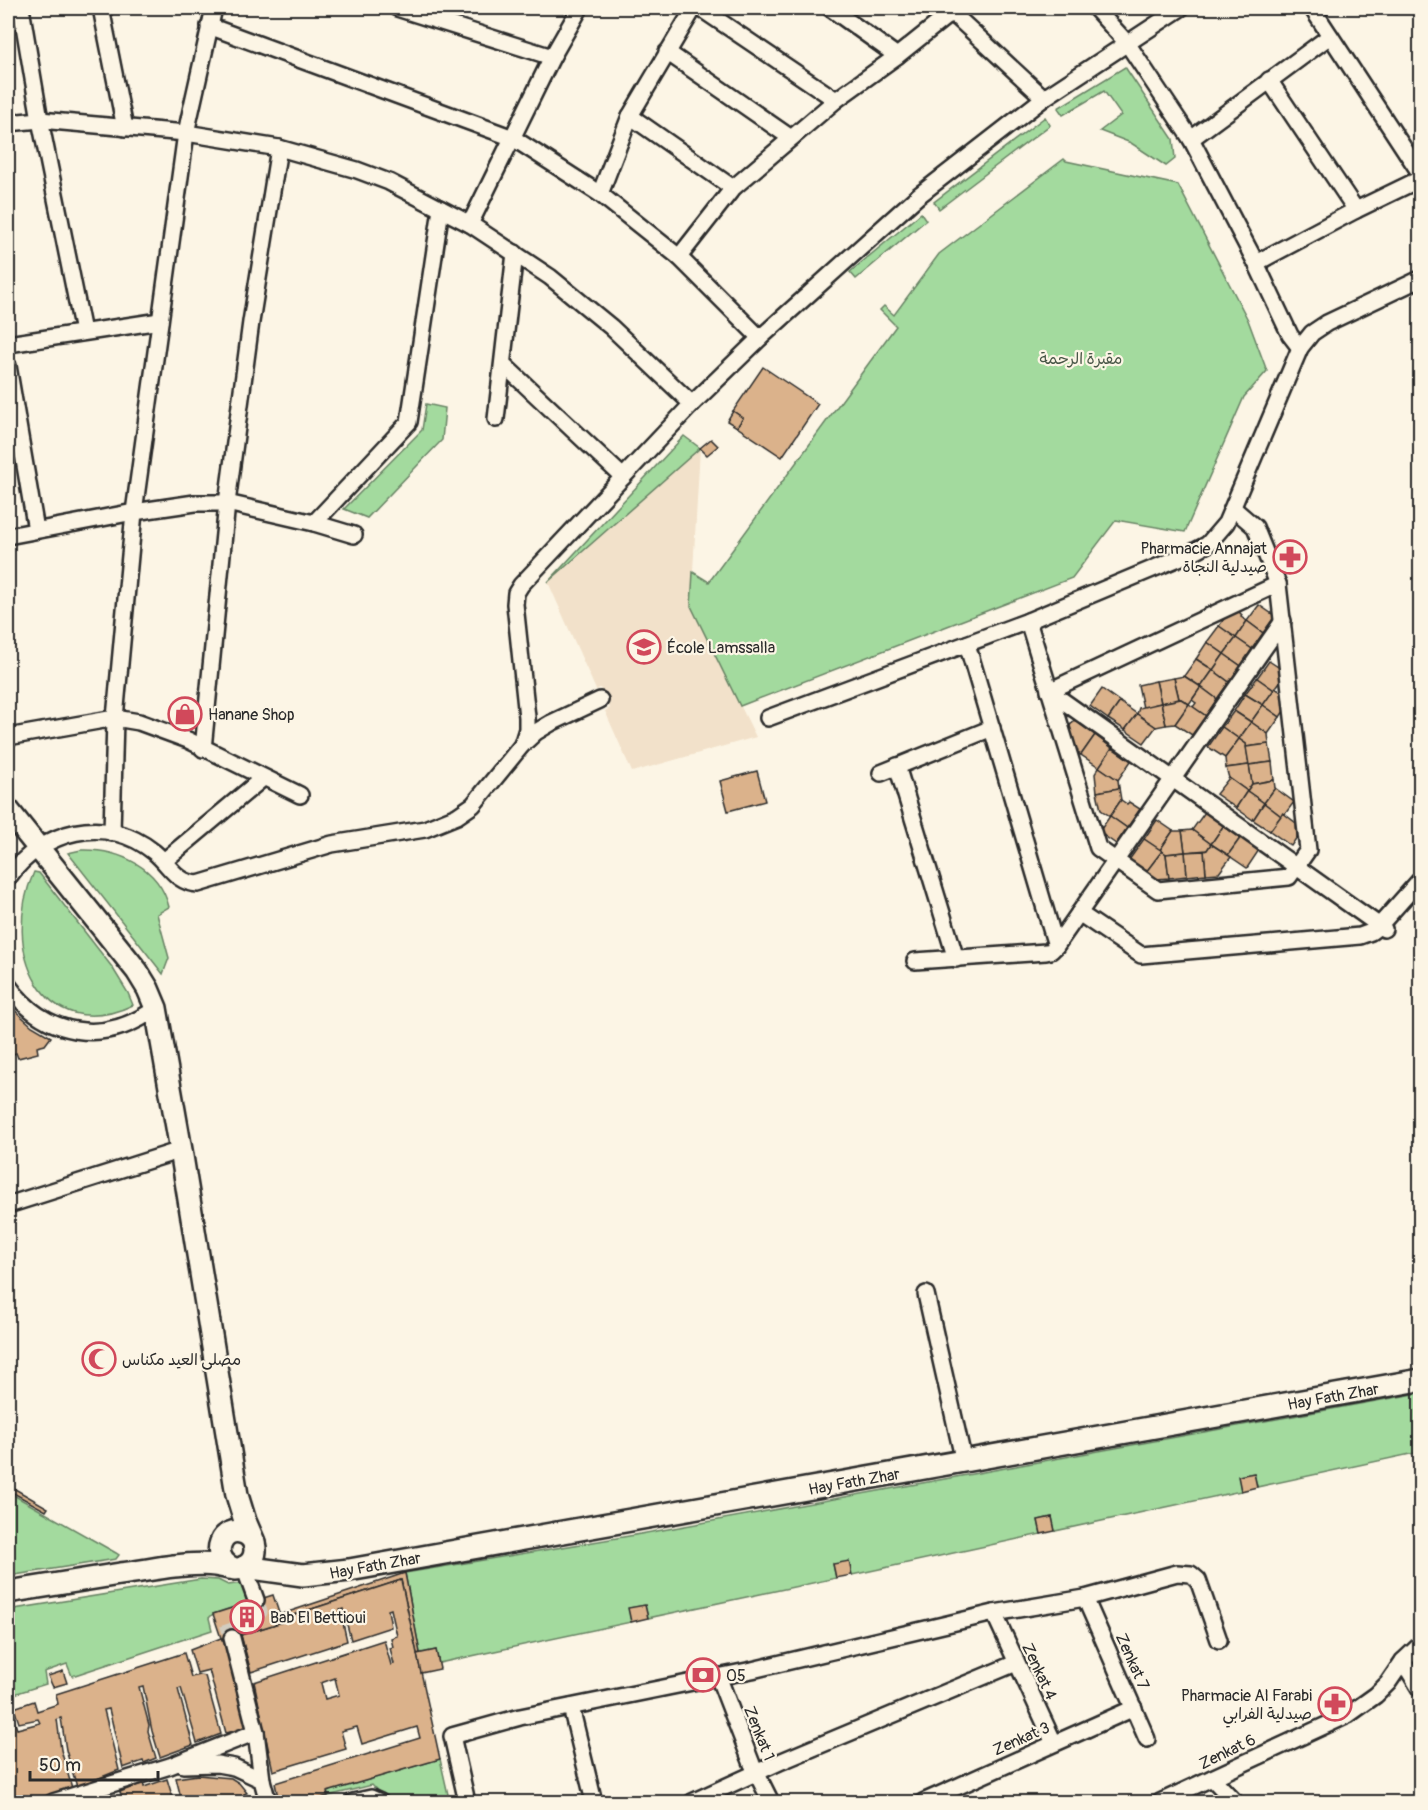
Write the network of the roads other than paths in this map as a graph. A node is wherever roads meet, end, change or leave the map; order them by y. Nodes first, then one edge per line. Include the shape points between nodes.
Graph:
1 (21, 8) edge
2 (101, 8) edge
3 (214, 8) edge
4 (397, 8) edge
5 (580, 8) edge
6 (694, 8) edge
7 (700, 8) edge
8 (830, 8) edge
9 (1095, 8) edge
10 (1181, 8) edge
11 (1312, 8) edge
12 (949, 10) edge
13 (209, 26) junction
14 (1330, 36) junction
15 (1127, 43) junction
16 (667, 52) junction
17 (897, 56) junction
18 (552, 57) junction
19 (1269, 80) junction
20 (1044, 98) junction
21 (836, 100) junction
22 (630, 116) junction
23 (40, 120) junction
24 (8, 123) edge
25 (125, 128) junction
26 (186, 134) junction
27 (513, 138) junction
28 (791, 138) junction
29 (1191, 139) junction
30 (279, 148) junction
31 (1420, 173) edge
32 (1420, 179) edge
33 (733, 188) junction
34 (600, 194) junction
35 (441, 209) junction
36 (1356, 210) junction
37 (470, 224) junction
38 (515, 253) junction
39 (679, 257) junction
40 (1256, 263) junction
41 (1420, 279) edge
42 (160, 321) junction
43 (82, 332) junction
44 (760, 338) junction
45 (8, 344) edge
46 (1300, 348) junction
47 (502, 364) junction
48 (8, 366) edge
49 (692, 404) junction
50 (496, 419) dead end
51 (12, 426) edge
52 (623, 477) junction
53 (227, 502) junction
54 (1233, 508) junction
55 (134, 512) junction
56 (314, 523) junction
57 (36, 530) junction
58 (354, 535) dead end
59 (8, 536) edge
60 (1278, 584) junction
61 (1028, 621) junction
62 (1283, 621) junction
63 (967, 644) junction
64 (1049, 691) junction
65 (600, 700) dead end
66 (115, 718) junction
67 (768, 718) dead end
68 (992, 728) junction
69 (8, 737) edge
70 (522, 745) junction
71 (204, 749) junction
72 (897, 766) junction
73 (881, 773) dead end
74 (263, 778) junction
75 (1173, 779) junction
76 (300, 795) dead end
77 (8, 810) edge
78 (112, 833) junction
79 (38, 847) junction
80 (164, 861) junction
81 (1116, 861) junction
82 (1296, 867) junction
83 (8, 878) edge
84 (1420, 880) edge
85 (1079, 913) junction
86 (1382, 927) junction
87 (1056, 946) junction
88 (956, 958) junction
89 (915, 961) dead end
90 (8, 985) edge
91 (156, 1008) junction
92 (181, 1150) junction
93 (8, 1204) edge
94 (926, 1294) dead end
95 (1420, 1380) edge
96 (964, 1462) junction
97 (237, 1495) junction
98 (222, 1540) junction
99 (254, 1543) junction
100 (173, 1566) junction
101 (238, 1568) junction
102 (287, 1572) junction
103 (8, 1592) edge
104 (1085, 1598) junction
105 (256, 1600) dead end
106 (994, 1613) junction
107 (1219, 1640) dead end
108 (233, 1643) tunnel mouth
109 (1420, 1645) edge
110 (1403, 1661) junction
111 (1016, 1663) junction
112 (718, 1676) junction
113 (1420, 1689) edge
114 (571, 1707) junction
115 (1134, 1708) junction
116 (256, 1732) junction
117 (1147, 1739) dead end
118 (1054, 1743) junction
119 (170, 1766) junction
120 (757, 1773) junction
121 (1212, 1779) junction
122 (262, 1780) junction
123 (53, 1803) edge
124 (268, 1803) edge
125 (352, 1803) edge
126 (380, 1803) edge
127 (467, 1803) edge
128 (594, 1803) edge
129 (692, 1803) edge
130 (771, 1803) edge
131 (923, 1803) edge
132 (1160, 1803) edge
133 (1235, 1803) edge

1 - 23 street
2 - 25 street
3 - 13 street
4 - 18 street
5 - 18 street
6 - 16 street
7 - 21 street
8 - 17 street
9 - 15 street
10 - 15 street
11 - 14 street
12 - 17 street
12 - 20 street
13 - 26 street
13 - 27 street
14 - 19 street
14 - 31 street
15 - 20 street
15 - 29 street
16 - 22 street
16 - 28 street
17 - 21 street
18 - 27 street
19 - 29 street
19 - 36 street
20 - 44 street via 918,196
21 - 28 street
22 - 33 street
22 - 34 street
23 - 24 street
23 - 25 street
23 - 43 street
25 - 26 street
26 - 30 street
26 - 42 street
27 - 34 street
27 - 37 street
28 - 33 street
29 - 40 street
30 - 35 street via 389,182
30 - 53 street
32 - 36 street
33 - 39 street
34 - 39 street
35 - 37 street
35 - 56 street via 409,423
36 - 40 street
37 - 38 street
38 - 47 street
38 - 49 street via 611,327
39 - 44 street
40 - 46 street
41 - 46 street via 1327,323
42 - 43 street
42 - 55 street
43 - 45 street
44 - 49 street
46 - 54 street
47 - 50 street
47 - 52 street
48 - 51 street
49 - 52 street
51 - 57 street
52 - 70 street via 516,593 527,717
53 - 55 street
53 - 56 street
53 - 71 street
54 - 60 street via 1255,528
54 - 61 street via 1208,544
55 - 57 street
55 - 66 street
56 - 58 street
57 - 59 street
60 - 62 street
60 - 64 street
61 - 63 street
61 - 64 street
62 - 75 street
62 - 82 street via 1308,850
63 - 67 street
63 - 68 street
64 - 75 street
64 - 81 street via 1098,848
65 - 70 street via 551,723
66 - 69 street
66 - 71 street via 140,722
66 - 78 street
68 - 72 street
68 - 87 street
70 - 80 street via 473,806 425,829 332,844 198,884 180,879
71 - 74 street
72 - 73 street
72 - 88 street
74 - 76 street
74 - 80 street
75 - 81 street
75 - 82 street
77 - 79 street
78 - 79 street via 81,831
78 - 80 street via 141,844
79 - 83 street
79 - 91 street via 136,971
81 - 82 street via 1158,890 1289,877
81 - 85 street
82 - 86 street
84 - 86 street
85 - 86 street via 1141,955 1360,936
85 - 87 street
87 - 88 street via 1046,952
88 - 89 street
90 - 91 street via 39,1017 82,1031 128,1025
91 - 92 street
92 - 93 street
92 - 97 street
94 - 96 street
95 - 96 street, Hay Fath Zhar
96 - 102 street, Hay Fath Zhar via 349,1570 303,1575
97 - 98 street via 229,1529
97 - 99 street
98 - 99 street via 239,1532
98 - 100 street via 200,1557
98 - 101 street via 220,1556 227,1566
99 - 101 street via 254,1559
99 - 102 street via 266,1559
100 - 101 street, Hay Fath Zhar
100 - 103 street
101 - 102 street, Hay Fath Zhar
101 - 105 street
104 - 106 street
104 - 107 street via 1177,1573 1191,1574 1198,1580
104 - 115 street, Zenkat 7
106 - 111 street, Zenkat 4
106 - 112 street
108 - 116 street
109 - 110 street, Zenkat 6
110 - 113 street
110 - 121 street, Zenkat 6 via 1376,1695 1348,1715
111 - 118 street, Zenkat 4
111 - 120 street
112 - 114 street
112 - 120 street, Zenkat 1
114 - 127 street via 452,1736
114 - 128 street
115 - 117 street, Zenkat 7
115 - 118 street, Zenkat 3
116 - 119 street
116 - 122 street
118 - 131 street, Zenkat 3
119 - 122 street via 217,1764
119 - 123 street
120 - 129 street
120 - 130 street, Zenkat 1
121 - 132 street, Zenkat 6
121 - 133 street
122 - 124 street
125 - 126 street via 371,1798

